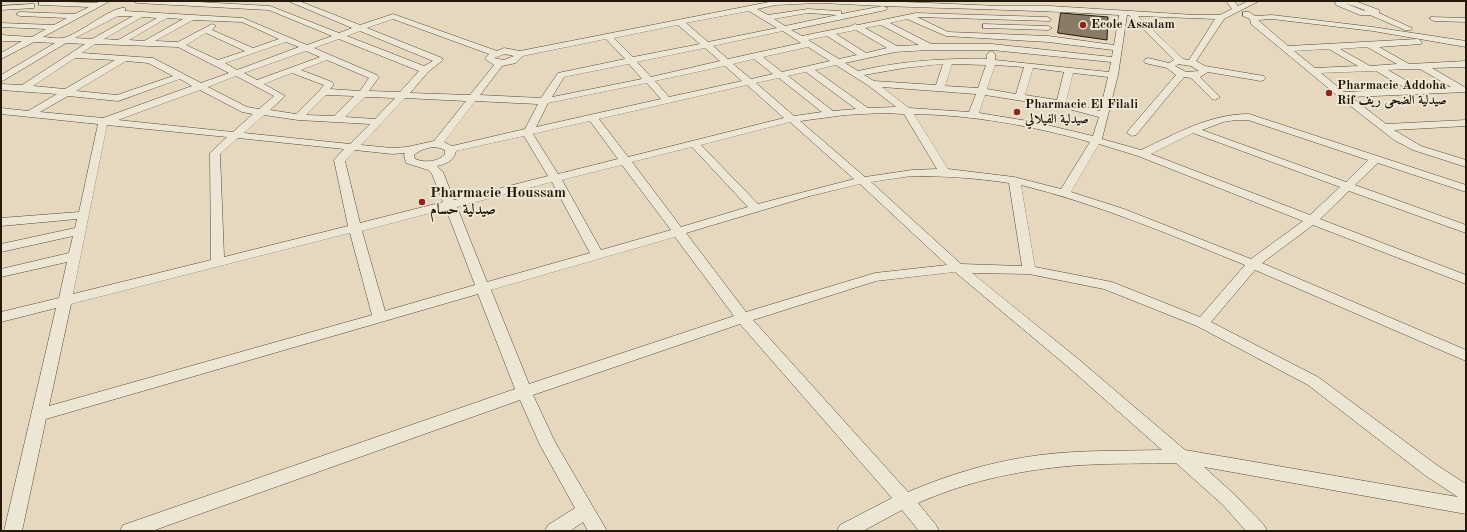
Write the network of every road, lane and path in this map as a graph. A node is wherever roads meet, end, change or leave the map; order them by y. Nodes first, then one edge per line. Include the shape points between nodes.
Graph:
1 (106, 1) edge
2 (137, 1) edge
3 (292, 1) edge
4 (816, 1) edge
5 (820, 1) edge
6 (1230, 1) edge
7 (1255, 1) edge
8 (1344, 1) edge
9 (166, 2) edge
10 (185, 2) edge
11 (42, 3) edge
12 (213, 3) edge
13 (939, 3) edge
14 (906, 4) junction
15 (98, 5) junction
16 (1042, 5) edge
17 (128, 6) junction
18 (890, 7) junction
19 (1, 8) edge
20 (752, 9) junction
21 (1236, 10) junction
22 (819, 12) junction
23 (115, 13) junction
24 (20, 14) junction
25 (857, 14) junction
26 (1127, 14) junction
27 (77, 16) junction
28 (139, 16) junction
29 (908, 16) junction
30 (947, 16) junction
31 (164, 17) junction
32 (192, 17) junction
33 (839, 17) junction
34 (1221, 17) junction
35 (767, 18) junction
36 (1254, 18) junction
37 (222, 19) junction
38 (1047, 19) junction
39 (1434, 19) dead end
40 (1466, 20) edge
41 (680, 22) junction
42 (882, 22) junction
43 (1, 24) edge
44 (1332, 24) junction
45 (980, 26) dead end
46 (55, 27) junction
47 (857, 27) junction
48 (361, 28) junction
49 (1048, 28) junction
50 (1408, 28) dead end
51 (785, 29) junction
52 (1373, 29) junction
53 (206, 30) junction
54 (1349, 33) junction
55 (830, 34) junction
56 (953, 35) junction
57 (340, 36) junction
58 (608, 36) junction
59 (990, 36) junction
60 (1, 38) edge
61 (32, 39) junction
62 (287, 39) junction
63 (1048, 39) junction
64 (64, 40) junction
65 (805, 41) junction
66 (1441, 41) junction
67 (93, 42) junction
68 (118, 43) junction
69 (1369, 44) junction
70 (1383, 44) junction
71 (144, 45) junction
72 (180, 45) junction
73 (708, 45) junction
74 (1465, 45) edge
75 (1330, 46) junction
76 (929, 47) junction
77 (992, 47) junction
78 (308, 48) junction
79 (1117, 48) junction
80 (895, 49) junction
81 (1285, 49) junction
82 (252, 51) junction
83 (1397, 52) junction
84 (494, 53) junction
85 (1385, 53) junction
86 (3, 54) edge
87 (519, 54) junction
88 (75, 55) junction
89 (756, 56) junction
90 (865, 56) junction
91 (327, 57) junction
92 (125, 58) junction
93 (1116, 60) junction
94 (631, 61) junction
95 (1148, 61) dead end
96 (1180, 61) junction
97 (838, 62) junction
98 (949, 62) junction
99 (218, 63) junction
100 (500, 63) junction
101 (727, 63) junction
102 (990, 63) junction
103 (1191, 63) junction
104 (1466, 64) edge
105 (1029, 66) junction
106 (1170, 66) junction
107 (1422, 66) junction
108 (1408, 67) junction
109 (807, 68) junction
110 (1373, 68) junction
111 (1204, 69) junction
112 (292, 70) junction
113 (425, 70) junction
114 (1069, 70) junction
115 (1313, 71) junction
116 (237, 73) junction
117 (1182, 73) junction
118 (781, 74) junction
119 (856, 74) junction
120 (1113, 75) junction
121 (1193, 75) junction
122 (180, 76) junction
123 (1261, 78) dead end
124 (1, 79) edge
125 (649, 80) junction
126 (748, 82) junction
127 (258, 83) junction
128 (872, 84) junction
129 (201, 86) junction
130 (1, 87) edge
131 (24, 88) junction
132 (940, 88) junction
133 (981, 91) junction
134 (1417, 91) junction
135 (1465, 91) edge
136 (324, 92) junction
137 (66, 93) junction
138 (362, 94) junction
139 (1342, 94) junction
140 (402, 95) junction
141 (1020, 96) junction
142 (1215, 97) dead end
143 (472, 100) junction
144 (544, 101) junction
145 (668, 101) junction
146 (1061, 104) junction
147 (1, 111) edge
148 (907, 111) junction
149 (867, 112) junction
150 (260, 113) junction
151 (30, 114) junction
152 (831, 114) junction
153 (1104, 115) junction
154 (972, 116) junction
155 (298, 117) junction
156 (593, 118) junction
157 (791, 119) junction
158 (336, 120) junction
159 (103, 122) junction
160 (378, 122) junction
161 (1466, 122) edge
162 (1384, 127) junction
163 (1193, 130) junction
164 (528, 133) junction
165 (1132, 133) dead end
166 (234, 135) junction
167 (1097, 139) junction
168 (694, 143) junction
169 (438, 144) junction
170 (352, 147) junction
171 (419, 147) junction
172 (392, 151) junction
173 (448, 154) junction
174 (1142, 154) junction
175 (1466, 156) edge
176 (1443, 157) junction
177 (409, 158) junction
178 (1376, 159) junction
179 (624, 160) junction
180 (1466, 164) edge
181 (421, 165) junction
182 (437, 172) junction
183 (945, 173) junction
184 (555, 178) junction
185 (861, 180) junction
186 (1014, 180) junction
187 (1346, 186) junction
188 (1466, 189) edge
189 (1065, 192) junction
190 (450, 205) junction
191 (755, 208) junction
192 (84, 216) junction
193 (1313, 220) junction
194 (1, 222) edge
195 (355, 229) junction
196 (1466, 229) edge
197 (80, 231) junction
198 (678, 232) junction
199 (1, 248) edge
200 (598, 255) junction
201 (74, 256) junction
202 (218, 263) junction
203 (1254, 263) junction
204 (958, 268) junction
205 (1029, 270) junction
206 (1, 273) edge
207 (1466, 280) edge
208 (482, 287) junction
209 (64, 300) junction
210 (1, 317) edge
211 (380, 317) junction
212 (743, 318) junction
213 (1202, 323) junction
214 (1466, 356) edge
215 (524, 392) junction
216 (39, 415) junction
217 (1180, 456) junction
218 (1466, 493) edge
219 (904, 500) junction
220 (1466, 506) edge
221 (586, 511) junction
222 (13, 531) edge
223 (129, 531) edge
224 (554, 531) edge
225 (598, 531) edge
226 (846, 531) edge
227 (930, 531) edge
228 (1258, 531) edge

1 - 15 street
2 - 9 street
2 - 17 street
3 - 48 street
4 - 20 street via 776,3
5 - 14 street
5 - 22 street
6 - 21 street
7 - 21 street
8 - 50 street via 1375,11 1373,13
9 - 10 street
10 - 12 street
11 - 15 street
11 - 19 street
11 - 24 street
12 - 32 street
12 - 57 street via 270,8
13 - 14 street
13 - 16 street
14 - 18 street
15 - 17 street
15 - 27 street
16 - 26 street
16 - 38 street
17 - 23 street
18 - 25 street
18 - 29 street
20 - 35 street
20 - 41 street
21 - 34 street
21 - 36 street
22 - 25 street
22 - 35 street via 808,11
23 - 28 street
23 - 64 street
24 - 27 street
24 - 43 street
25 - 33 street
26 - 34 street
26 - 79 street
26 - 96 street
27 - 46 street
28 - 31 street
28 - 67 street
29 - 30 street
29 - 42 street
29 - 56 street
30 - 38 street
30 - 56 street
31 - 32 street
31 - 68 street
32 - 37 street
32 - 71 street
33 - 47 street
33 - 51 street
34 - 103 street
35 - 51 street
36 - 44 street via 1272,17
36 - 81 street via 1254,22
37 - 53 street
37 - 62 street via 243,20
38 - 49 street
39 - 40 street
41 - 58 street
41 - 73 street
42 - 47 street
42 - 76 street
43 - 46 street
44 - 52 street
44 - 54 street
45 - 49 street
46 - 61 street
47 - 55 street
47 - 80 street
48 - 57 street
48 - 84 street via 394,16
48 - 113 street via 439,60
49 - 63 street
51 - 65 street
51 - 73 street
52 - 54 street via 1371,32
52 - 66 street
53 - 72 street
53 - 82 street
54 - 69 street
55 - 65 street
55 - 90 street
56 - 59 street
57 - 78 street
57 - 113 street
58 - 87 street
58 - 94 street
59 - 63 street
59 - 77 street
60 - 61 street
61 - 64 street
61 - 86 street
62 - 78 street
62 - 82 street
63 - 79 street
64 - 67 street
64 - 124 street
65 - 89 street
65 - 97 street
66 - 70 street
66 - 74 street via 1458,49
67 - 68 street
67 - 88 street
68 - 71 street
69 - 70 street
69 - 75 street
69 - 85 street
70 - 83 street
71 - 72 street
71 - 92 street
72 - 99 street
73 - 94 street
73 - 101 street
75 - 81 street
75 - 110 street
76 - 77 street
76 - 80 street
77 - 93 street
77 - 102 street
78 - 91 street
78 - 116 street
79 - 93 street
80 - 90 street
81 - 115 street
82 - 99 street
83 - 85 street
83 - 107 street
84 - 87 street via 509,51
84 - 100 street via 489,58
85 - 108 street
87 - 100 street via 515,60
88 - 92 street
88 - 131 street
89 - 101 street
89 - 118 street
90 - 97 street
91 - 112 street
91 - 138 street via 374,78
92 - 122 street via 150,60
92 - 137 street
93 - 120 street
94 - 125 street
94 - 144 street via 561,75
95 - 106 street
96 - 103 street
96 - 106 street
97 - 109 street
97 - 119 street
98 - 102 street
98 - 119 street via 900,65
98 - 132 street
99 - 116 street
100 - 143 street
101 - 125 street
101 - 126 street
102 - 105 street
102 - 133 street
103 - 111 street
104 - 107 street
105 - 114 street
105 - 141 street
106 - 117 street
107 - 108 street
107 - 135 street
108 - 110 street
109 - 118 street
109 - 149 street
110 - 115 street
110 - 134 street
111 - 121 street via 1202,73
111 - 123 street
112 - 127 street
112 - 136 street via 329,84
113 - 140 street
114 - 120 street
114 - 146 street
115 - 139 street
116 - 127 street
116 - 129 street
117 - 121 street
117 - 165 street
118 - 126 street
118 - 152 street
119 - 128 street
120 - 153 street
121 - 142 street
122 - 129 street
122 - 137 street via 118,98
125 - 144 street
125 - 145 street
126 - 145 street
126 - 157 street
127 - 150 street via 280,96
128 - 132 street
128 - 148 street
129 - 150 street via 245,110
129 - 159 street
130 - 131 street
131 - 137 street
132 - 133 street
133 - 141 street
133 - 154 street
134 - 135 street
134 - 139 street
136 - 138 street
136 - 155 street
137 - 151 street
138 - 140 street
138 - 158 street
139 - 162 street
140 - 143 street
140 - 160 street
141 - 146 street
143 - 144 street
143 - 169 street
144 - 164 street
145 - 156 street
146 - 153 street
147 - 151 street
148 - 149 street
148 - 154 street
148 - 183 street
149 - 152 street
150 - 155 street
150 - 166 street
151 - 159 street
152 - 157 street
153 - 167 street
154 - 167 street via 1007,120
155 - 158 street
156 - 164 street
156 - 179 street
157 - 168 street
157 - 185 street
158 - 160 street
159 - 166 street
159 - 192 street
160 - 170 street
161 - 162 street
162 - 176 street via 1406,143
163 - 174 street
163 - 178 street via 1230,117 1249,117
163 - 187 street
164 - 173 street
164 - 184 street
166 - 170 street
166 - 202 street via 215,153
167 - 174 street
167 - 189 street
168 - 179 street
168 - 191 street
169 - 171 street
169 - 173 street via 448,146
170 - 172 street
170 - 195 street via 339,160
171 - 172 street
171 - 177 street via 411,152
172 - 177 street
173 - 181 street via 434,164
173 - 182 street
174 - 193 street
175 - 176 street
176 - 180 street
177 - 181 street via 412,163
178 - 187 street
178 - 188 street
179 - 184 street
179 - 198 street
181 - 182 street
182 - 190 street
183 - 185 street via 908,174
183 - 186 street via 978,174
184 - 190 street
184 - 200 street
185 - 191 street
185 - 204 street
186 - 189 street
186 - 205 street
187 - 193 street
187 - 196 street
189 - 203 street via 1103,204
190 - 195 street
190 - 208 street
191 - 198 street
192 - 194 street
192 - 197 street
193 - 203 street
193 - 207 street
195 - 202 street
195 - 211 street
197 - 199 street
197 - 201 street
198 - 200 street
198 - 212 street
200 - 208 street
201 - 206 street
201 - 209 street
202 - 209 street
203 - 213 street
203 - 214 street
204 - 205 street
204 - 212 street via 875,277
204 - 217 street
205 - 213 street via 1107,285
208 - 211 street
208 - 215 street
209 - 210 street
209 - 216 street
211 - 216 street
212 - 215 street
212 - 219 street
213 - 218 street via 1313,380 1432,471
215 - 221 street via 548,445
215 - 223 street
216 - 222 street
217 - 219 street via 1076,458 1029,464 969,475
217 - 220 street
217 - 228 street via 1230,500
219 - 226 street
219 - 227 street
221 - 224 street
221 - 225 street

